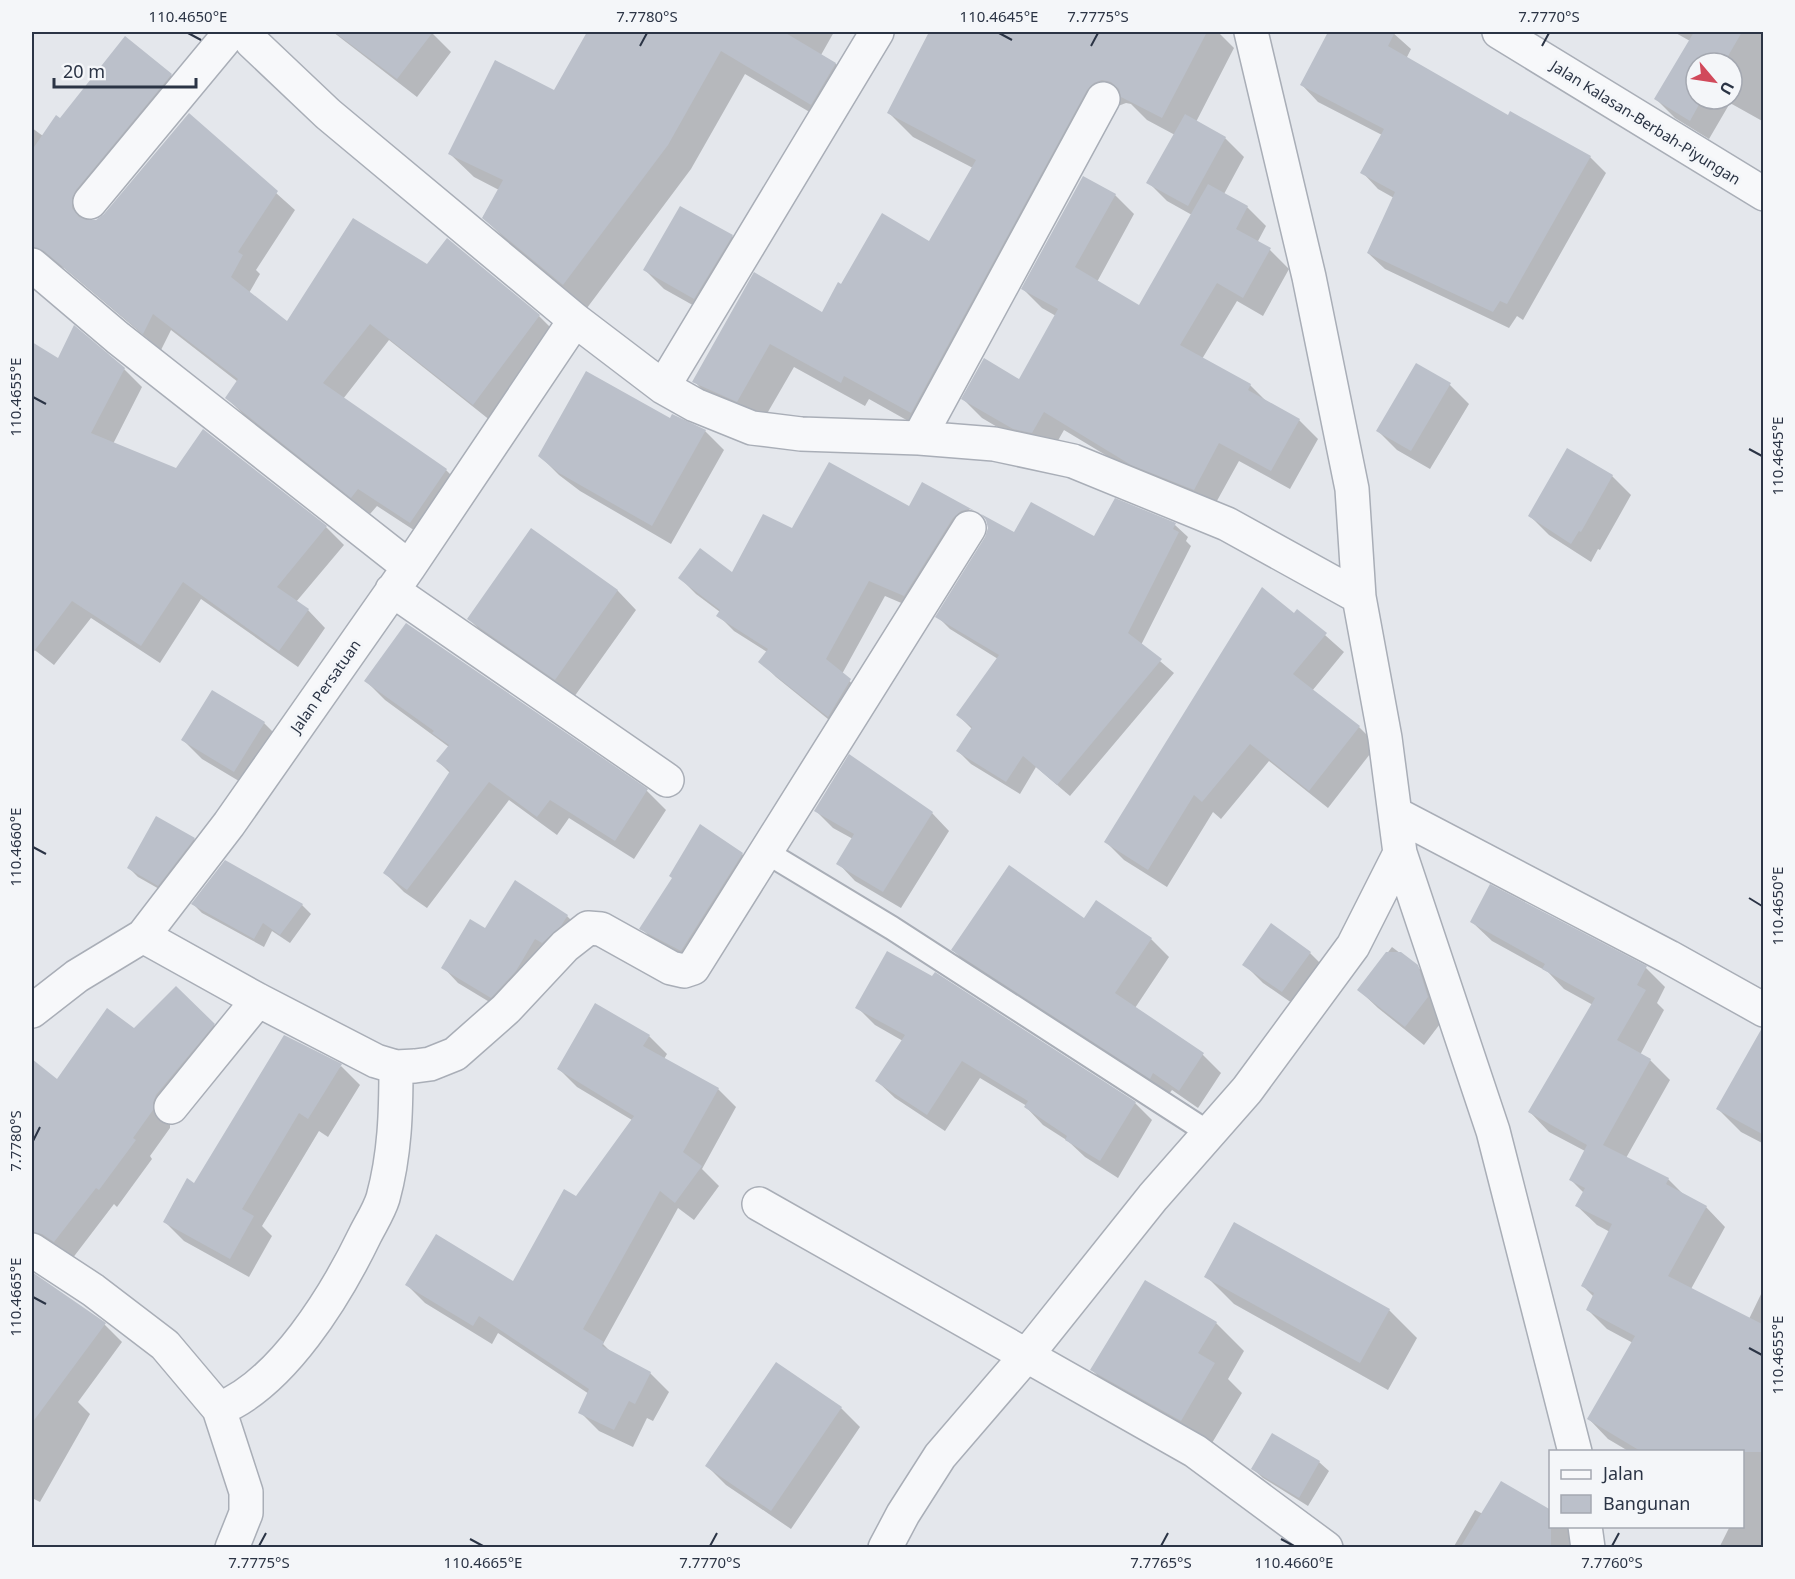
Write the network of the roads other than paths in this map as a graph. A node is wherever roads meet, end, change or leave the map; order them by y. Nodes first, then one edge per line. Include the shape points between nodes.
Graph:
1 (231, 32) edge
2 (247, 32) edge
3 (877, 32) edge
4 (1251, 32) edge
5 (1498, 32) edge
6 (1103, 99) dead end
7 (1764, 194) edge
8 (90, 202) dead end
9 (32, 265) edge
10 (575, 320) junction
11 (663, 387) junction
12 (919, 438) junction
13 (969, 528) dead end
14 (400, 578) junction
15 (1359, 597) junction
16 (667, 780) dead end
17 (1395, 814) junction
18 (766, 852) junction
19 (1400, 853) junction
20 (143, 936) junction
21 (258, 1000) junction
22 (1764, 1010) edge
23 (32, 1011) edge
24 (396, 1067) junction
25 (171, 1107) dead end
26 (1209, 1133) junction
27 (759, 1204) dead end
28 (32, 1250) edge
29 (1026, 1356) junction
30 (219, 1409) junction
31 (1574, 1450) edge
32 (1585, 1528) edge
33 (232, 1548) edge
34 (885, 1548) edge
35 (1326, 1548) edge
36 (1588, 1548) edge

1 - 8 street
2 - 10 street via 252,42 328,114
3 - 11 street
4 - 15 street via 1309,277 1352,489
5 - 7 street, Jalan Kalasan-Berbah-Piyungan
6 - 12 street
9 - 14 street
10 - 11 street
10 - 14 street, Jalan Persatuan
11 - 12 street via 752,428 801,434
12 - 15 street via 994,444 1073,461 1227,525
13 - 18 street
14 - 16 street
14 - 20 street, Jalan Persatuan via 230,824
15 - 17 street
17 - 19 street
17 - 22 street
18 - 24 street via 693,968 671,968 601,928 588,928 455,1054 430,1064
18 - 26 lane via 892,928
19 - 26 street via 1353,946 1247,1090
19 - 31 street via 1493,1131
20 - 21 street
20 - 23 street, Jalan Persatuan via 77,976
21 - 24 street via 376,1061
21 - 25 street
24 - 30 street via 393,1155 382,1201 356,1254 316,1322 271,1374 234,1403
26 - 29 street
27 - 29 street
28 - 30 street via 165,1345
29 - 34 street via 940,1456
29 - 35 street via 1195,1451
30 - 33 street via 246,1492 246,1513
32 - 36 street

